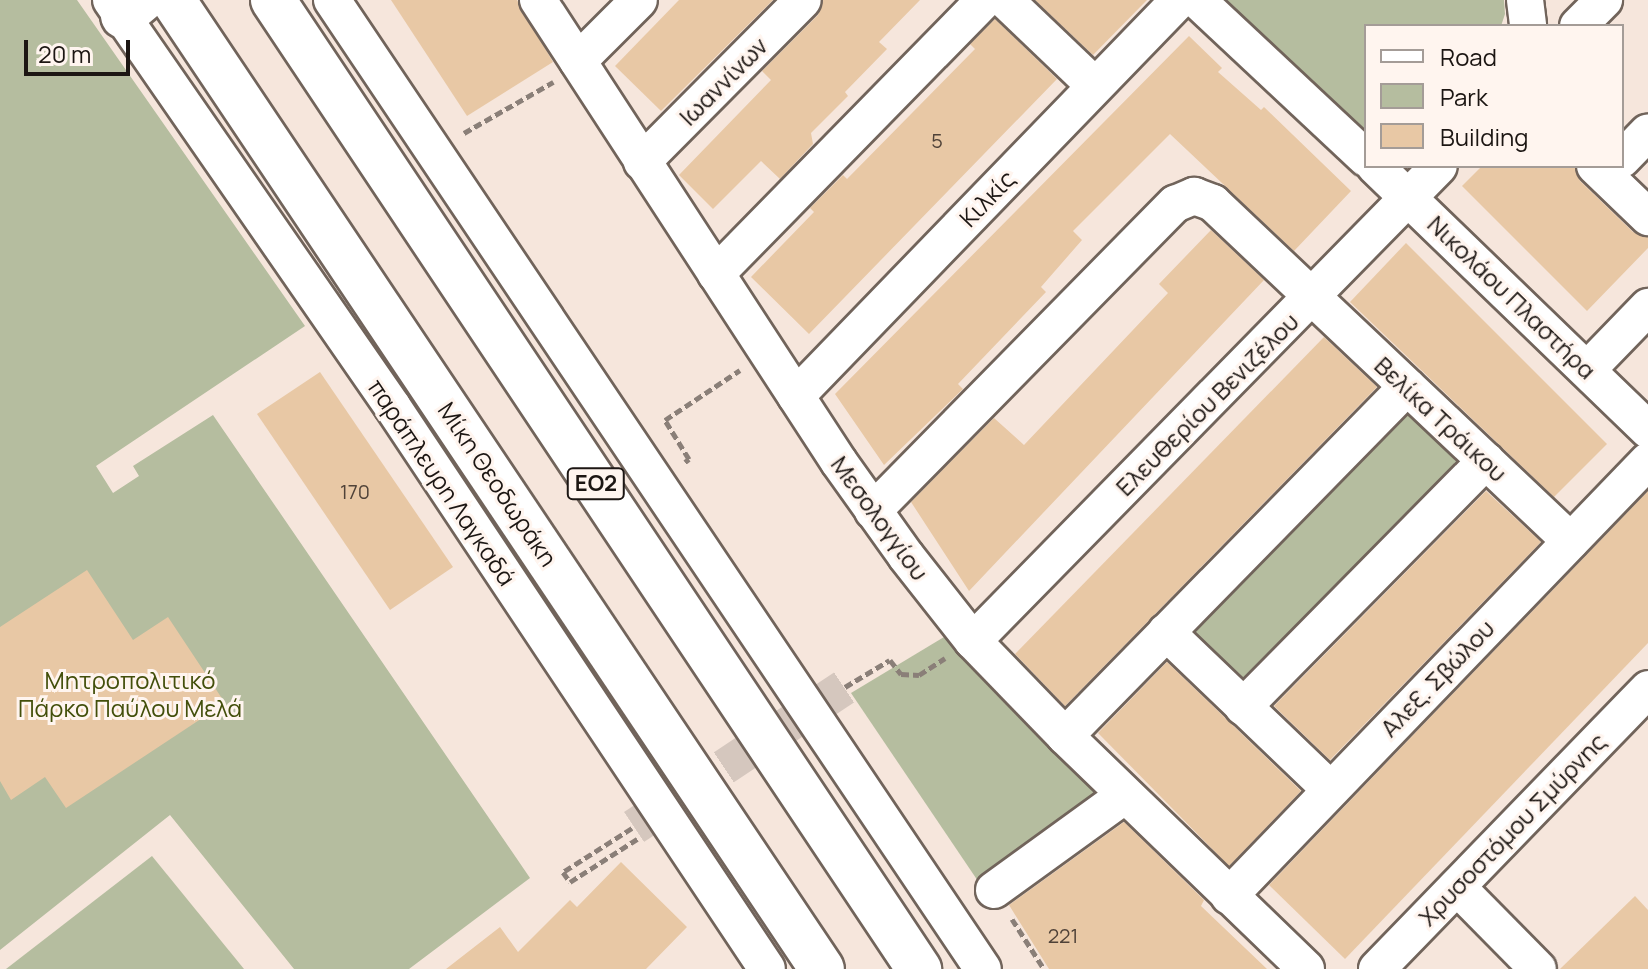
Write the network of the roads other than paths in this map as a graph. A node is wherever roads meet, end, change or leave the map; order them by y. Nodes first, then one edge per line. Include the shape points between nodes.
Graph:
1 (173, 0) edge
2 (273, 0) edge
3 (332, 0) edge
4 (538, 0) edge
5 (639, 0) edge
6 (803, 0) edge
7 (984, 0) edge
8 (1005, 0) edge
9 (1179, 0) edge
10 (1197, 0) edge
11 (1525, 0) edge
12 (1604, 0) edge
13 (125, 5) edge
14 (1528, 24) edge
15 (1580, 24) edge
16 (568, 70) junction
17 (1095, 86) junction
18 (1648, 132) edge
19 (1624, 154) edge
20 (1364, 156) edge
21 (642, 162) junction
22 (1377, 168) edge
23 (1437, 168) edge
24 (1611, 168) edge
25 (1408, 197) junction
26 (1648, 217) edge
27 (716, 274) junction
28 (1312, 297) junction
29 (1648, 307) edge
30 (1587, 370) junction
31 (1407, 387) junction
32 (796, 396) junction
33 (1648, 430) edge
34 (1486, 461) junction
35 (1648, 461) edge
36 (873, 511) junction
37 (1570, 541) junction
38 (1166, 632) junction
39 (973, 641) junction
40 (1648, 689) edge
41 (1243, 707) junction
42 (1065, 736) junction
43 (1330, 789) junction
44 (1124, 796) junction
45 (1457, 887) junction
46 (994, 890) road end
47 (1229, 896) junction
48 (767, 969) edge
49 (822, 969) edge
50 (919, 969) edge
51 (983, 969) edge
52 (1306, 969) edge
53 (1377, 969) edge
54 (1538, 969) edge

1 - 49 highway, Μίκη Θεοδωράκη
2 - 50 highway, ΕΟ2
3 - 51 street
4 - 16 street, Μεσολογγίου
5 - 16 street
6 - 21 street, Ιωαννίνων
7 - 27 street
8 - 17 street
9 - 17 street, Κιλκίς
10 - 20 street
11 - 14 street
12 - 15 street
13 - 48 street, παράπλευρη Λαγκαδά via 651,823
16 - 21 street, Μεσολογγίου
17 - 32 street, Κιλκίς
18 - 19 street
21 - 27 street, Μεσολογγίου
22 - 25 street, Νικολάου Πλαστήρα
23 - 25 street, Ελευθερίου Βενιζέλου
24 - 26 street
25 - 28 street, Ελευθερίου Βενιζέλου
25 - 30 street, Νικολάου Πλαστήρα
27 - 32 street, Μεσολογγίου
28 - 31 street, Βελίκα Τράικου
28 - 36 street, Βελίκα Τράικου via 1213,203 1194,196 1175,204
28 - 39 street, Ελευθερίου Βενιζέλου
29 - 30 street
30 - 33 street, Νικολάου Πλαστήρα
31 - 34 street, Βελίκα Τράικου
31 - 38 street
32 - 36 street, Μεσολογγίου
34 - 37 street, Βελίκα Τράικου
34 - 41 street
35 - 37 street, Αλεξ. Σβώλου
36 - 39 street, Μεσολογγίου
37 - 43 street, Αλεξ. Σβώλου
38 - 41 street
38 - 42 street
39 - 42 street, Μεσολογγίου
40 - 45 street, Χρυσοστόμου Σμύρνης
41 - 43 street
42 - 44 street, Μεσολογγίου
43 - 47 street, Αλεξ. Σβώλου
44 - 46 street
44 - 47 street, Μεσολογγίου
45 - 53 street, Χρυσοστόμου Σμύρνης
45 - 54 street
47 - 52 street, Μεσολογγίου

